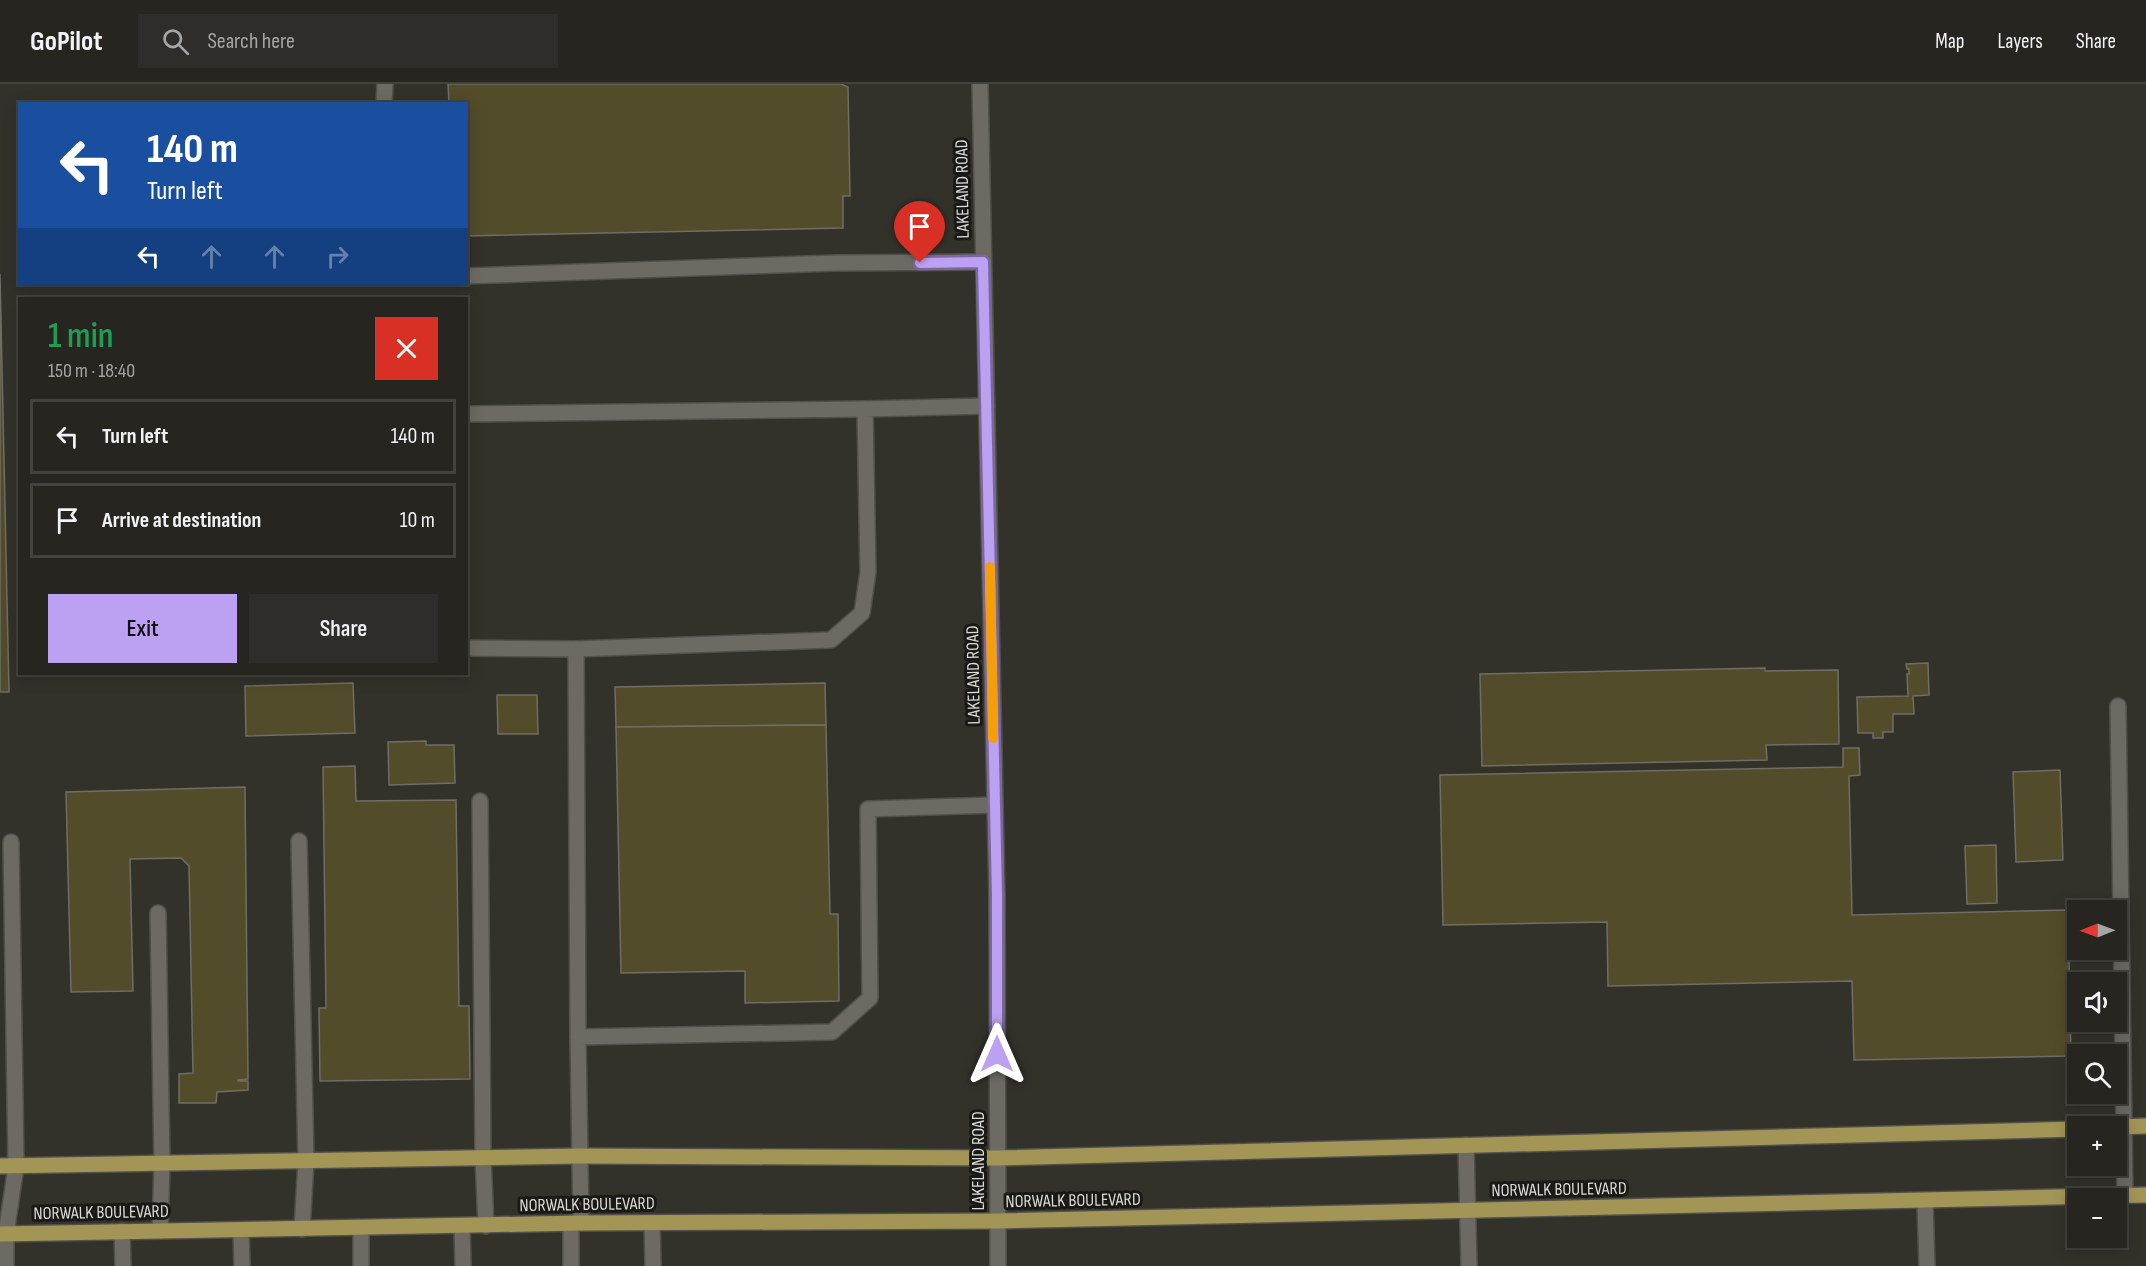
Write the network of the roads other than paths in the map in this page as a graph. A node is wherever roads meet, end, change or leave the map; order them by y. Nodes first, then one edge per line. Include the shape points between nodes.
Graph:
1 (385, 84) edge
2 (980, 84) edge
3 (384, 102) edge
4 (983, 262) junction
5 (468, 276) edge
6 (987, 406) junction
7 (865, 410) junction
8 (468, 414) edge
9 (468, 648) edge
10 (576, 649) junction
11 (2118, 705) dead end
12 (480, 801) dead end
13 (995, 805) junction
14 (299, 841) dead end
15 (11, 842) dead end
16 (158, 913) dead end
17 (579, 1037) junction
18 (2120, 1116) edge
19 (2146, 1126) edge
20 (2127, 1127) edge
21 (2067, 1129) edge
22 (1466, 1145) junction
23 (579, 1156) junction
24 (483, 1157) junction
25 (998, 1158) junction
26 (306, 1161) junction
27 (162, 1164) junction
28 (0, 1166) edge
29 (16, 1166) junction
30 (2127, 1195) edge
31 (2146, 1195) edge
32 (2067, 1197) edge
33 (1925, 1201) junction
34 (1468, 1210) junction
35 (997, 1221) junction
36 (576, 1223) junction
37 (652, 1223) junction
38 (462, 1226) junction
39 (486, 1226) junction
40 (361, 1228) junction
41 (302, 1229) junction
42 (241, 1230) junction
43 (122, 1231) junction
44 (160, 1231) junction
45 (3, 1234) edge
46 (6, 1266) edge
47 (123, 1266) edge
48 (242, 1266) edge
49 (361, 1266) edge
50 (463, 1266) edge
51 (572, 1266) edge
52 (652, 1266) edge
53 (998, 1266) edge
54 (1469, 1266) edge
55 (1927, 1266) edge

1 - 3 street
2 - 4 street, LAKELAND ROAD
4 - 5 street via 824,263
4 - 6 street, LAKELAND ROAD
6 - 7 street
6 - 13 street, LAKELAND ROAD
7 - 8 street
7 - 10 street via 868,572 862,613 831,640
9 - 10 street
10 - 17 street
11 - 18 street
12 - 24 street
13 - 17 street via 868,809 870,998 832,1032
13 - 25 street, LAKELAND ROAD
14 - 26 street
15 - 29 street
16 - 27 street
17 - 23 street
19 - 20 main road
21 - 22 main road
22 - 25 main road
22 - 34 street
23 - 24 main road
23 - 25 main road
23 - 36 street
24 - 26 main road
24 - 39 street
25 - 35 street, LAKELAND ROAD
26 - 27 main road
26 - 41 street
27 - 29 main road
27 - 44 street
28 - 29 main road
29 - 45 street
30 - 31 main road, NORWALK BOULEVARD
32 - 33 main road, NORWALK BOULEVARD
33 - 34 main road, NORWALK BOULEVARD
33 - 55 street
34 - 35 main road, NORWALK BOULEVARD
34 - 54 street
35 - 37 main road, NORWALK BOULEVARD
35 - 53 street, LAKELAND ROAD
36 - 37 main road, NORWALK BOULEVARD
36 - 39 main road, NORWALK BOULEVARD
36 - 51 street
37 - 52 street
38 - 39 main road, NORWALK BOULEVARD
38 - 40 main road, NORWALK BOULEVARD
38 - 50 street
40 - 41 main road, NORWALK BOULEVARD
40 - 49 street
41 - 42 main road, NORWALK BOULEVARD
42 - 44 main road, NORWALK BOULEVARD
42 - 48 street
43 - 44 main road, NORWALK BOULEVARD
43 - 45 main road, NORWALK BOULEVARD
43 - 47 street
45 - 46 street

